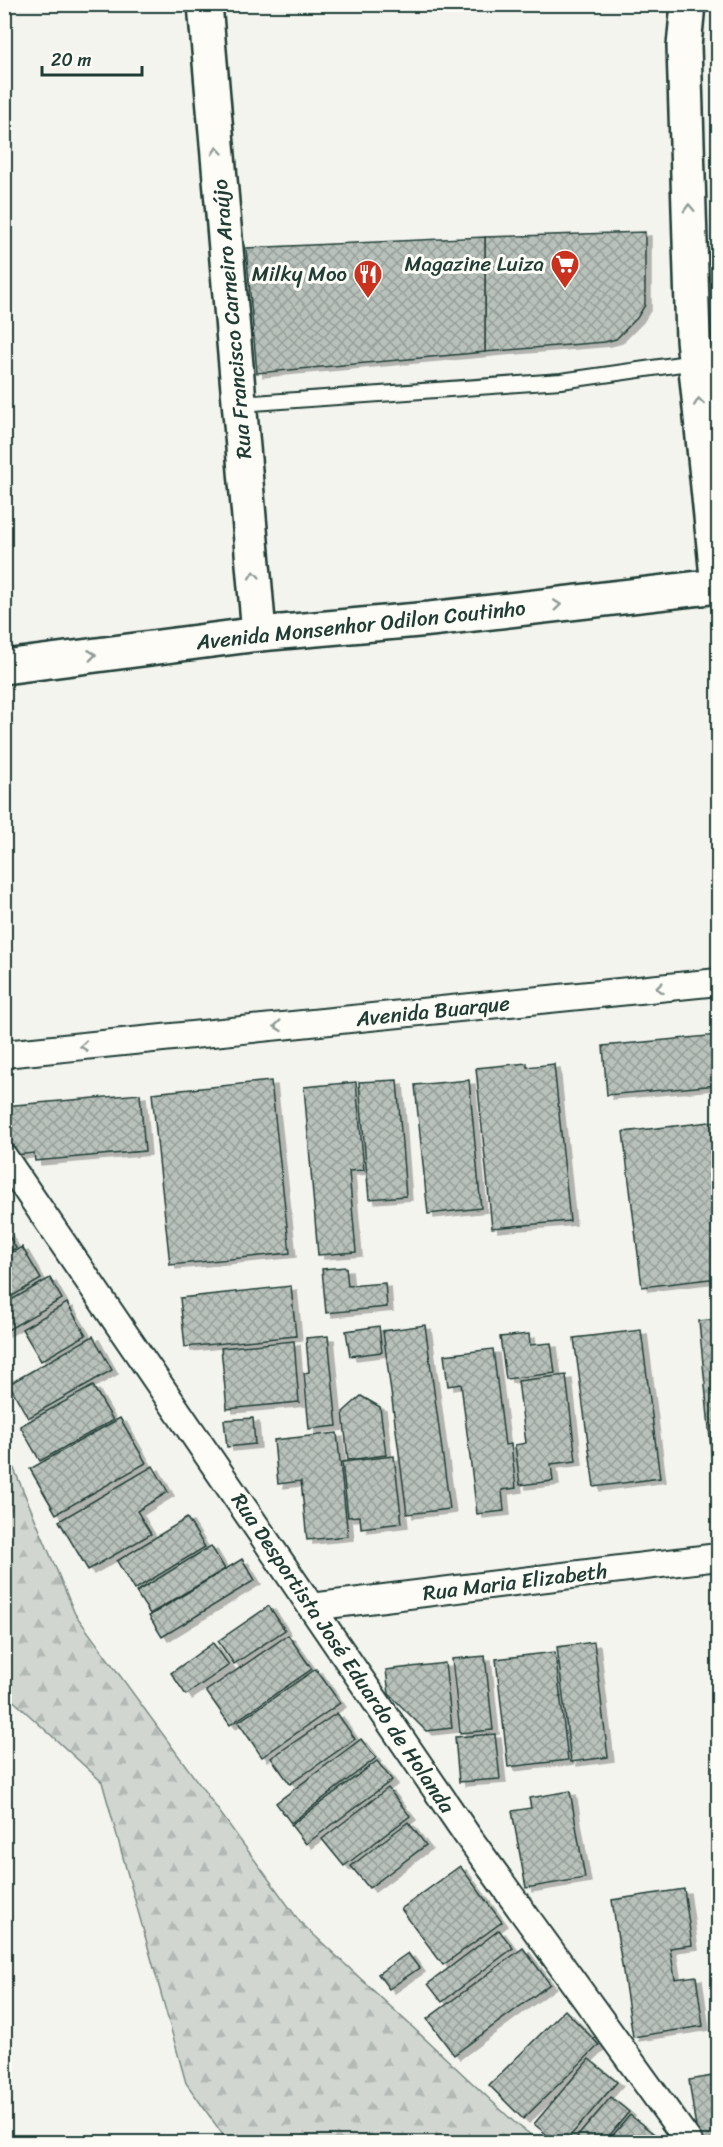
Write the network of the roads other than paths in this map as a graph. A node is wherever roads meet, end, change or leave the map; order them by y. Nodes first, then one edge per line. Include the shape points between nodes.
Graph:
1 (205, 4) edge
2 (688, 4) edge
3 (695, 362) junction
4 (239, 404) junction
5 (718, 586) edge
6 (718, 594) edge
7 (259, 634) junction
8 (14, 664) edge
9 (718, 982) edge
10 (4, 1054) edge
11 (4, 1158) edge
12 (718, 1557) edge
13 (311, 1607) junction
14 (689, 2142) edge

4 -> 1 main road, Rua Francisco Carneiro Araújo
3 -> 2 main road via 684,46
3 - 4 lane via 561,381
5 -> 3 main road
7 -> 4 main road, Rua Francisco Carneiro Araújo
5 - 6 main road
7 -> 5 main road, Avenida Monsenhor Odilon Coutinho
8 -> 7 main road, Avenida Monsenhor Odilon Coutinho
9 -> 10 street, Avenida Buarque
11 - 13 street, Rua Desportista José Eduardo de Holanda
12 - 13 street, Rua Maria Elizabeth
13 - 14 street, Rua Desportista José Eduardo de Holanda via 468,1835

